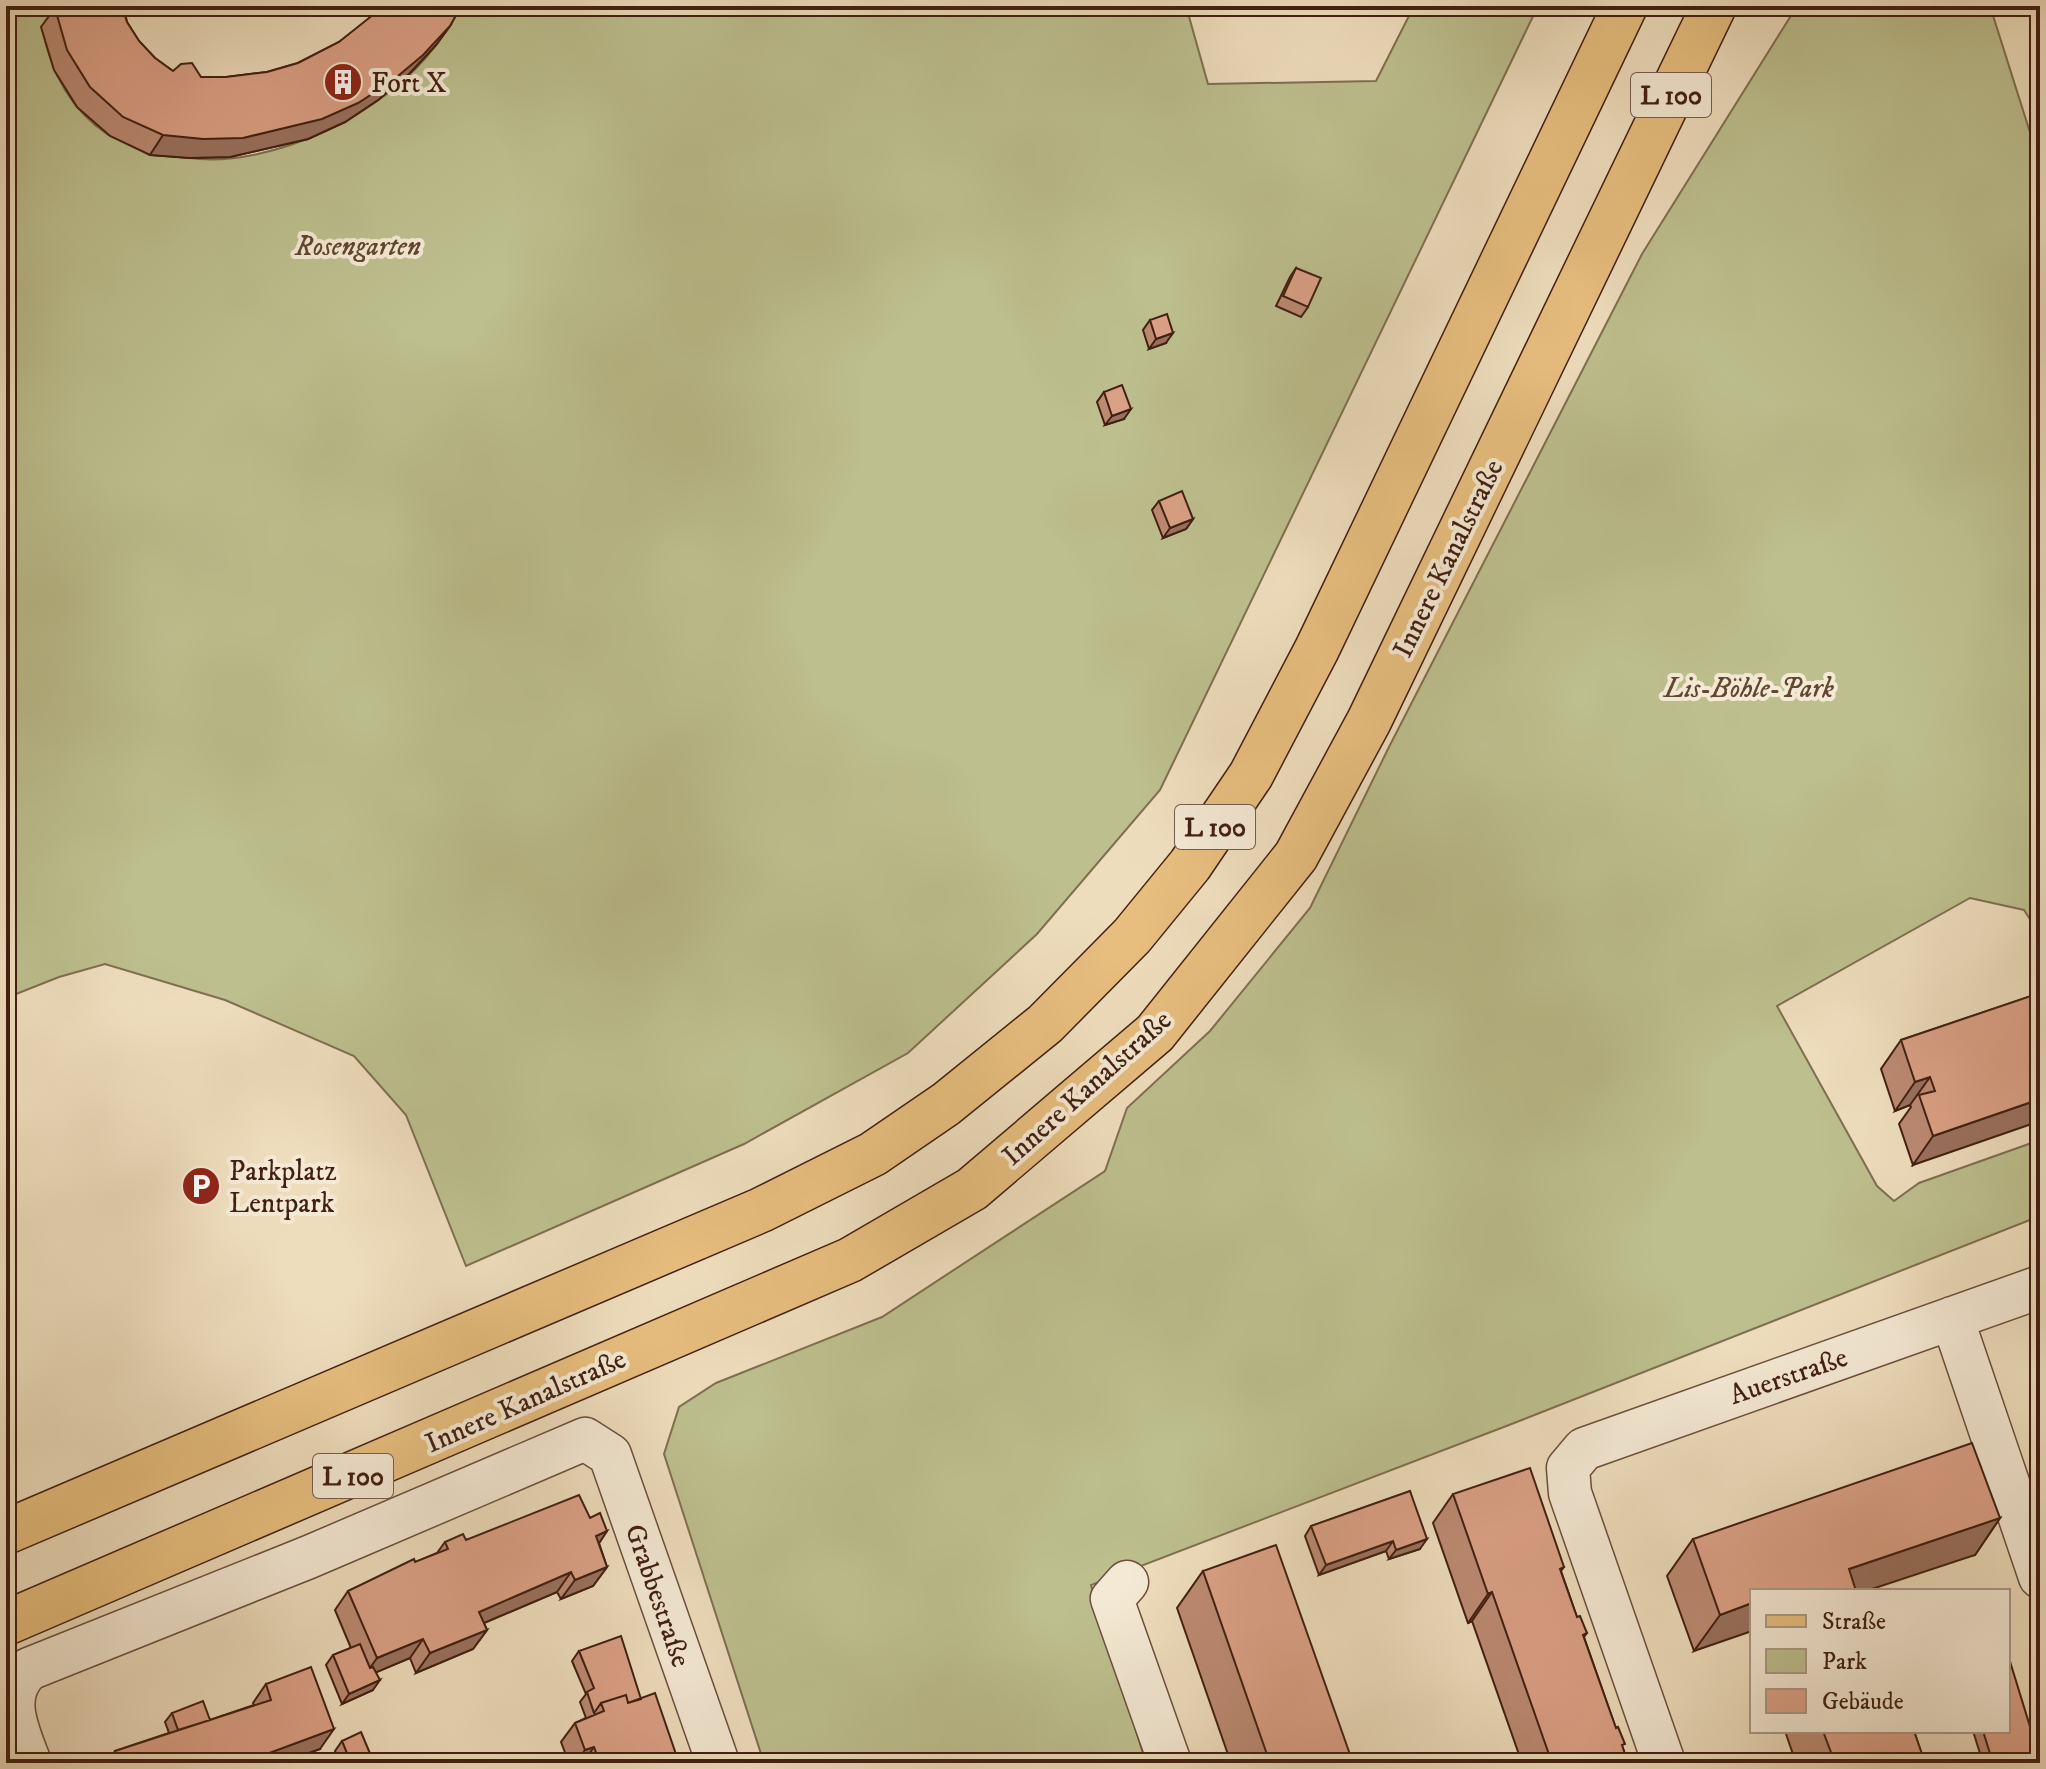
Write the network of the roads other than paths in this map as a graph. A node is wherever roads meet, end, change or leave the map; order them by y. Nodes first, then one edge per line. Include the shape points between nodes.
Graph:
1 (1625, 6) edge
2 (1714, 6) edge
3 (2040, 1287) edge
4 (1952, 1318) junction
5 (585, 1439) joint
6 (7, 1531) edge
7 (2040, 1577) edge
8 (1127, 1582) dead end
9 (6, 1623) edge
10 (30, 1763) edge
11 (718, 1763) edge
12 (1170, 1763) edge
13 (1664, 1763) edge

1 - 6 main road, L 100 via 1317,649 1251,775 1142,924 1045,1024 946,1104 873,1154 761,1210
2 - 9 main road, Innere Kanalstraße / L 100 via 1369,721 1296,856 1155,1033 972,1189 850,1260
3 - 4 street, Auerstraße
4 - 7 street
4 - 13 street, Auerstraße via 1584,1449 1568,1468 1570,1493
5 - 10 street, Innere Kanalstraße via 29,1669 14,1685 12,1703
5 - 11 street, Grabbestraße via 610,1455
8 - 12 street via 1112,1599

